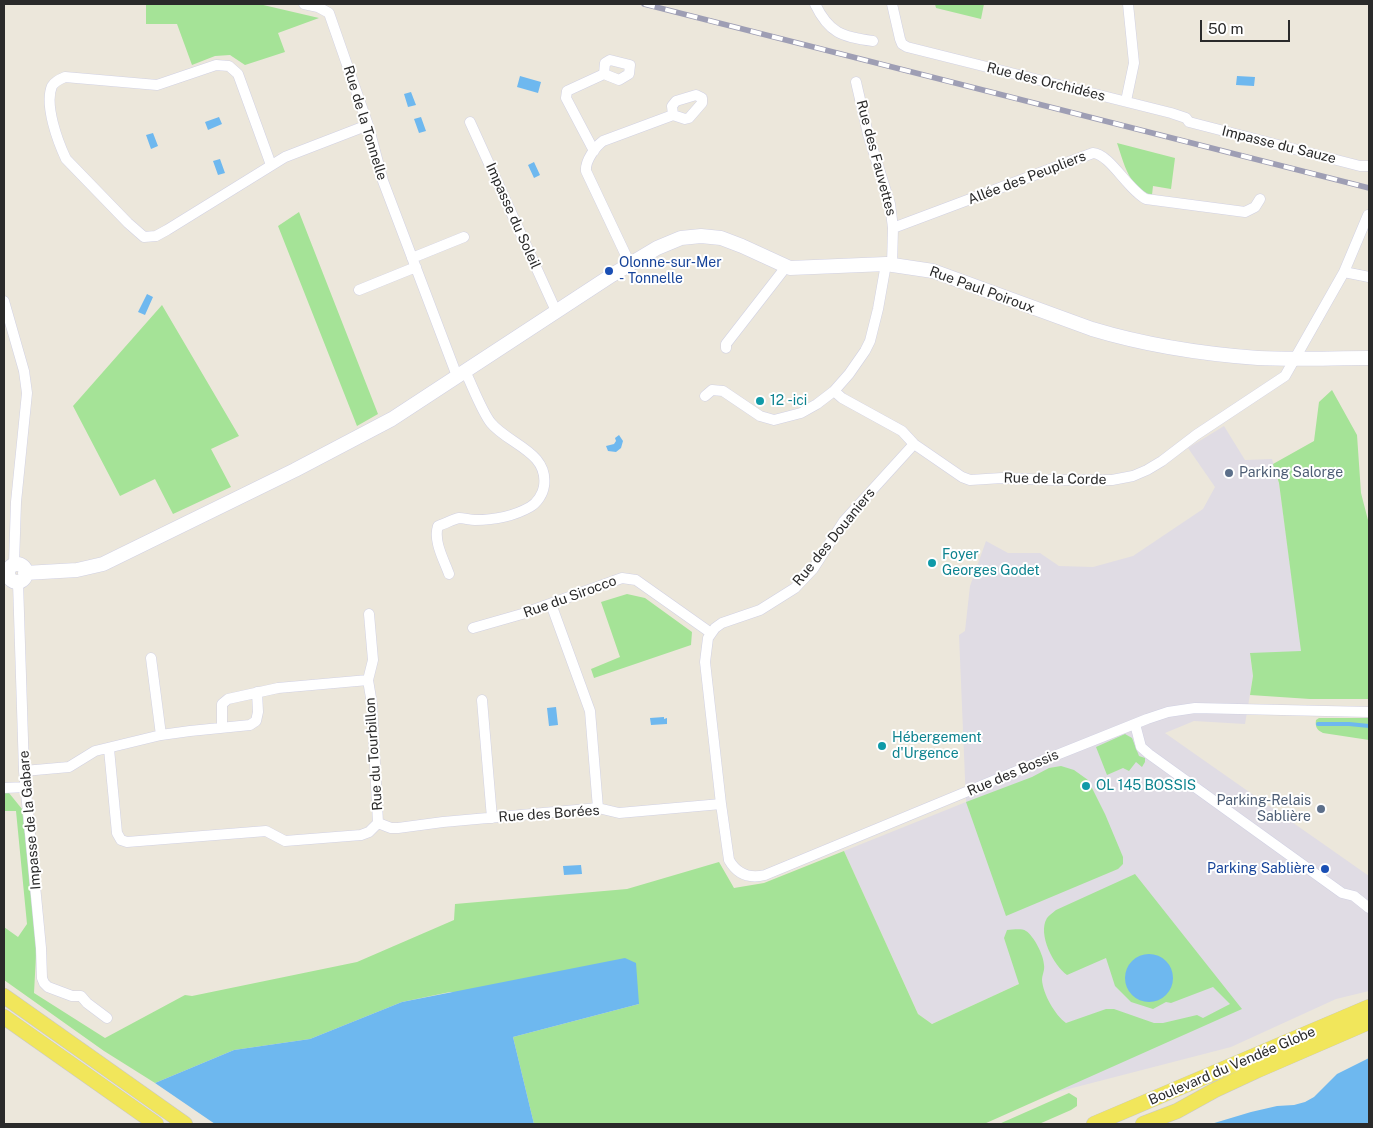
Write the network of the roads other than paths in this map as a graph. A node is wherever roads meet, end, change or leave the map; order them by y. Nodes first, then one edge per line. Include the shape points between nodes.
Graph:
1 (304, 4) edge
2 (815, 4) edge
3 (892, 4) edge
4 (1128, 4) edge
5 (872, 41) dead end
6 (604, 74) dead end
7 (856, 82) dead end
8 (1126, 101) junction
9 (673, 115) dead end
10 (470, 122) dead end
11 (1189, 122) joint
12 (368, 125) junction
13 (594, 151) junction
14 (271, 165) junction
15 (1369, 166) edge
16 (1260, 199) dead end
17 (1368, 215) edge
18 (893, 228) junction
19 (464, 237) dead end
20 (414, 263) junction
21 (630, 264) junction
22 (889, 264) junction
23 (785, 266) junction
24 (1344, 272) junction
25 (1369, 277) edge
26 (359, 290) dead end
27 (4, 301) edge
28 (556, 311) junction
29 (726, 348) dead end
30 (1369, 358) edge
31 (1293, 359) junction
32 (461, 374) junction
33 (834, 391) junction
34 (705, 396) dead end
35 (914, 444) junction
36 (14, 573) edge
37 (449, 574) dead end
38 (551, 604) junction
39 (369, 614) dead end
40 (473, 628) dead end
41 (711, 632) junction
42 (151, 658) dead end
43 (368, 680) junction
44 (257, 692) junction
45 (482, 700) dead end
46 (1369, 712) edge
47 (1135, 724) junction
48 (222, 727) junction
49 (161, 736) junction
50 (109, 749) junction
51 (24, 771) junction
52 (26, 787) junction
53 (4, 788) edge
54 (721, 804) junction
55 (598, 808) junction
56 (492, 818) junction
57 (378, 823) junction
58 (1369, 908) edge
59 (4, 996) edge
60 (1369, 1007) edge
61 (4, 1017) edge
62 (107, 1018) dead end
63 (1369, 1022) edge
64 (1369, 1028) edge
65 (1348, 1030) junction
66 (156, 1124) edge
67 (185, 1124) edge
68 (1094, 1124) edge
69 (1143, 1124) edge

1 - 12 street, Rue de la Tonnelle via 329,13
2 - 5 street via 834,31 850,38
3 - 8 street, Rue des Orchidées via 902,44 907,47
4 - 8 street via 1134,64
6 - 13 street via 566,94
7 - 18 street, Rue des Fauvettes via 884,182
8 - 11 street, Rue des Orchidées via 1181,116
9 - 13 street via 603,141
10 - 28 street, Impasse du Soleil
11 - 15 street, Impasse du Sauze
12 - 14 street
12 - 20 street, Rue de la Tonnelle via 383,181
13 - 21 street via 586,164 586,171
14 - 14 street via 167,230 156,236 144,237 66,159 51,114 52,87 65,77 158,85 216,65 229,66 238,74
16 - 18 street, Allée des Peupliers via 1245,212 1146,199 1134,191 1106,158 1093,153
17 - 24 street, Rue de la Corde
18 - 22 street, Rue des Fauvettes
19 - 20 street
20 - 26 street
20 - 32 street, Rue de la Tonnelle
21 - 23 street, Rue Paul Poiroux via 672,241 700,236 721,238
21 - 28 street, Rue Paul Poiroux
22 - 23 street, Rue Paul Poiroux
22 - 31 street, Rue Paul Poiroux via 933,271 1113,335 1218,354
22 - 33 street, Rue des Fauvettes via 870,341
23 - 29 street
24 - 25 street
24 - 31 street, Rue de la Corde
27 - 36 street, Impasse de la Gabare via 24,371 27,394 16,502
28 - 32 street, Rue Paul Poiroux
30 - 31 street, Rue Paul Poiroux
31 - 35 street, Rue de la Corde via 1285,376 1162,461 1133,476 1112,480 970,480
32 - 36 street, Rue Paul Poiroux via 355,440 110,561 77,570
32 - 37 street, Rue de la Tonnelle via 496,430 537,459 545,480 544,491 531,507 494,520 459,518 438,526 435,533
33 - 34 street, Rue des Fauvettes via 801,413 774,420 760,416 723,391 712,390
33 - 35 street, Rue de la Corde via 902,431
35 - 41 street, Rue des Douaniers via 844,521 795,588 760,610 722,623
36 - 51 street, Impasse de la Gabare
38 - 40 street, Rue du Sirocco
38 - 41 street, Rue du Sirocco via 629,578
38 - 55 street via 590,711
39 - 43 street via 374,660
41 - 54 street via 705,662
42 - 49 street
43 - 44 street, Rue du Tourbillon
43 - 57 street, Rue du Tourbillon
44 - 48 street, Rue du Tourbillon via 228,698 222,704
44 - 48 street via 256,721 250,725
45 - 56 street
46 - 47 street, Rue des Bossis via 1195,708 1168,712
47 - 54 street, Rue des Bossis via 755,877 743,874 729,860
47 - 58 street via 1141,747 1149,754 1342,893 1354,896
48 - 49 street
49 - 50 street
50 - 51 street via 95,751 69,767
50 - 57 street, Rue du Tourbillon via 117,833 121,840 127,842 266,831 285,841 361,835
51 - 52 street, Impasse de la Gabare
52 - 53 street
52 - 62 street, Impasse de la Gabare via 42,978 48,987 81,996
54 - 55 street, Rue des Borées via 619,813
55 - 56 street, Rue des Borées
56 - 57 street, Rue des Borées via 398,828
59 - 67 main road
60 - 68 main road, Boulevard du Vendée Globe
61 - 66 main road
63 - 65 main road, Boulevard du Vendée Globe
64 - 65 street
65 - 69 main road, Boulevard du Vendée Globe

